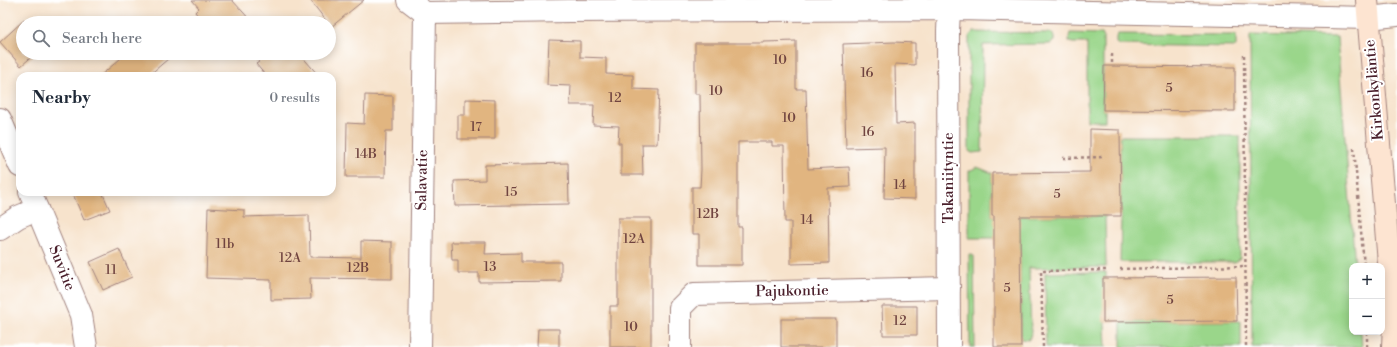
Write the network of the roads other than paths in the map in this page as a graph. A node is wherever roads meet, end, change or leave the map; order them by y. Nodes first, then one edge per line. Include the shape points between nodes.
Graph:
1 (408, 0) edge
2 (570, 5) edge
3 (827, 5) edge
4 (1014, 5) edge
5 (949, 9) junction
6 (1368, 9) edge
7 (425, 13) junction
8 (1397, 15) edge
9 (0, 119) edge
10 (16, 157) edge
11 (34, 200) edge
12 (0, 229) edge
13 (949, 288) junction
14 (86, 347) edge
15 (420, 347) edge
16 (680, 347) edge
17 (949, 347) edge
18 (1393, 347) edge

1 - 7 street
2 - 3 street
2 - 7 street
3 - 5 street
4 - 5 street
4 - 6 street
5 - 13 street, Takaniityntie
6 - 8 street
6 - 18 main road, Kirkonkyläntie via 1394,322
7 - 15 street, Salavatie
9 - 10 street
11 - 12 street via 18,217
11 - 14 street, Suvitie via 81,316
13 - 16 street, Pajukontie via 694,294 680,308
13 - 17 street, Takaniityntie

